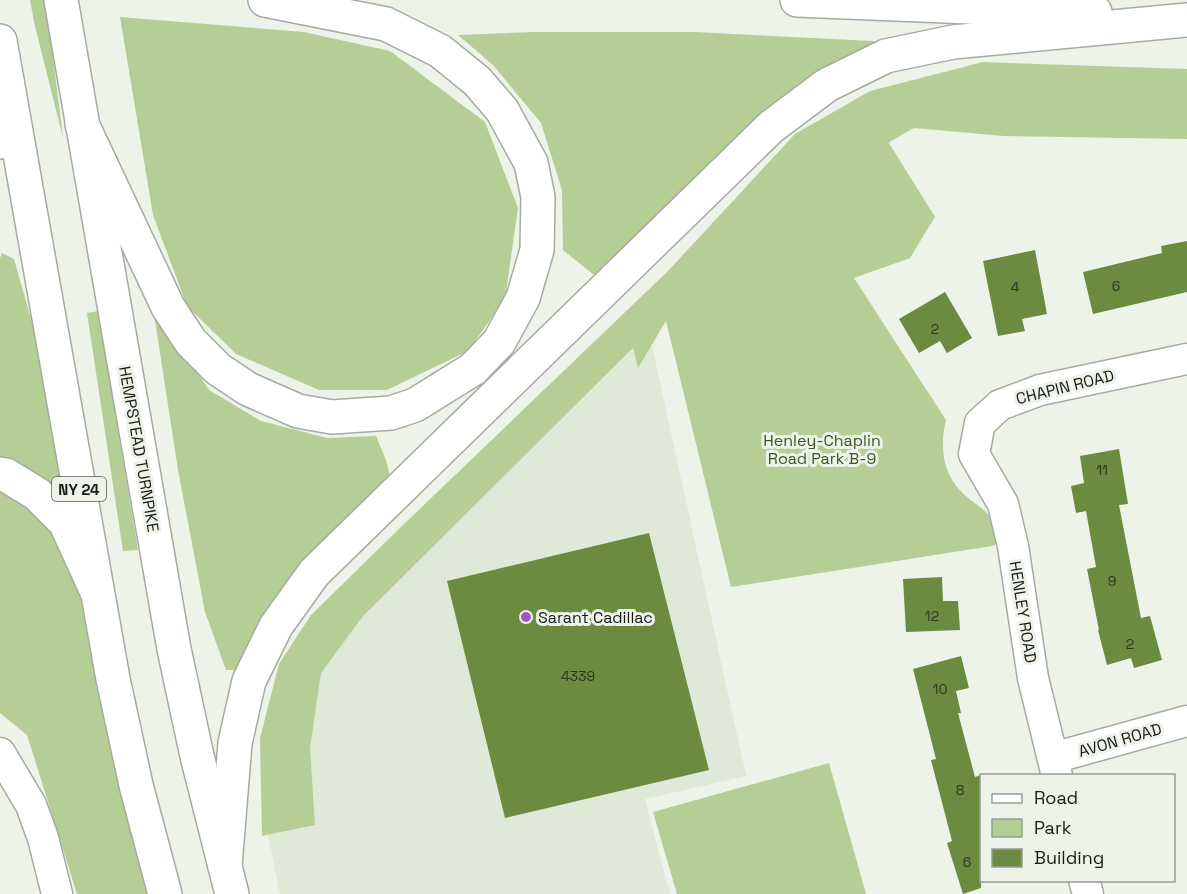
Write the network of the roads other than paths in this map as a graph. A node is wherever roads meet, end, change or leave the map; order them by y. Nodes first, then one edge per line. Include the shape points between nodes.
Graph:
1 (61, 0) edge
2 (265, 0) edge
3 (797, 0) edge
4 (1187, 15) edge
5 (1187, 20) edge
6 (0, 41) edge
7 (7, 81) junction
8 (82, 124) junction
9 (0, 142) edge
10 (1187, 359) edge
11 (974, 454) joint
12 (0, 474) edge
13 (97, 592) junction
14 (1187, 721) edge
15 (0, 753) edge
16 (1055, 767) edge
17 (228, 880) edge
18 (57, 894) edge
19 (165, 894) edge

1 - 8 main road, HEMPSTEAD TURNPIKE
2 - 8 main road via 386,24 440,51 477,81 502,110 531,163 538,197 537,250 523,298 499,342 473,369 415,405 391,413 332,417 298,411 248,389 218,369 191,342 168,307
3 - 4 main road
5 - 17 main road via 953,42 886,56 827,85 771,127 314,573 276,626 249,681 235,743
6 - 7 main road, NY 24
7 - 9 main road
7 - 13 main road, NY 24
8 - 17 main road, HEMPSTEAD TURNPIKE via 174,649
10 - 11 street, CHAPIN ROAD via 1040,390 1000,405 980,423
11 - 16 street, HENLEY ROAD via 1003,504 1033,678
12 - 13 main road via 37,494 66,522
13 - 19 main road, NY 24 via 134,775
14 - 16 street, AVON ROAD
15 - 18 street via 31,805

